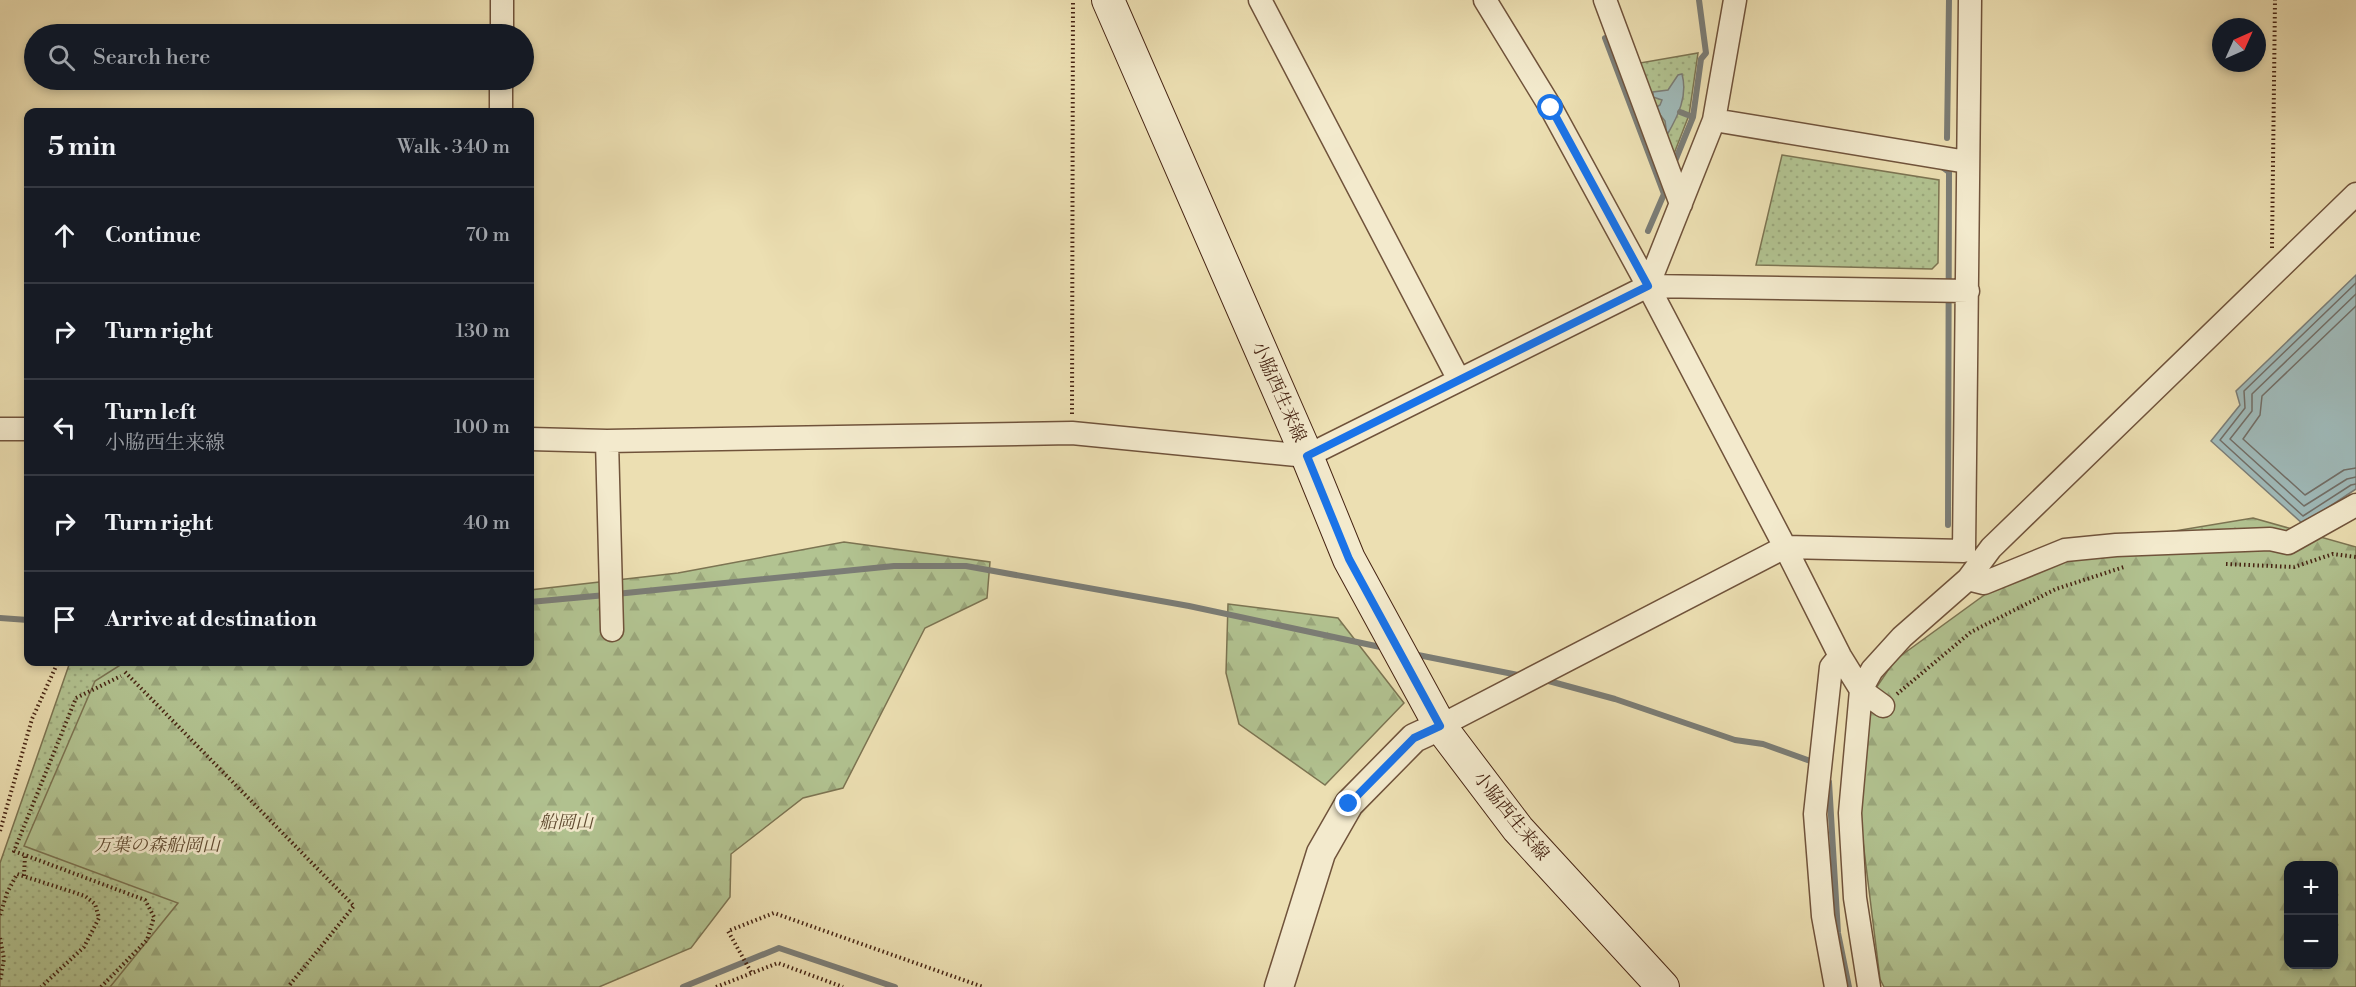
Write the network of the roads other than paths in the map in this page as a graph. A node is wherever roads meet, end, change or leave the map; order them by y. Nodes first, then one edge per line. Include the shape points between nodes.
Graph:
1 (502, 0) edge
2 (1108, 0) edge
3 (1260, 0) edge
4 (1485, 0) edge
5 (1605, 0) edge
6 (1735, 0) edge
7 (1970, 0) edge
8 (502, 24) edge
9 (501, 90) edge
10 (501, 108) edge
11 (1714, 120) junction
12 (1967, 162) junction
13 (2356, 194) edge
14 (1681, 204) junction
15 (1648, 286) junction
16 (1968, 291) junction
17 (1459, 380) junction
18 (0, 429) edge
19 (24, 429) edge
20 (534, 439) edge
21 (607, 441) junction
22 (1307, 456) junction
23 (2356, 505) edge
24 (1785, 547) junction
25 (1964, 550) junction
26 (1968, 579) junction
27 (612, 630) dead end
28 (1840, 656) junction
29 (1861, 690) junction
30 (1883, 706) road end
31 (1440, 726) junction
32 (1279, 987) edge
33 (1663, 987) edge
34 (1836, 987) edge
35 (1869, 987) edge

1 - 8 street
2 - 22 main road, 小脇西生来線
3 - 17 street
4 - 15 street via 1551,108
5 - 14 street
6 - 11 street
7 - 12 street
9 - 10 street
11 - 12 street
11 - 14 street
12 - 16 street
13 - 26 street via 1990,548
14 - 15 street
15 - 16 street
15 - 17 street
15 - 24 street
16 - 25 street
17 - 22 street
18 - 19 street
20 - 21 street
21 - 22 street via 1072,433
21 - 27 street
22 - 31 main road, 小脇西生来線 via 1349,559
23 - 26 street via 2288,543 2260,539 2116,544 2066,550 1984,583
24 - 25 street
24 - 28 street
24 - 31 street
25 - 26 street
26 - 29 street via 1902,637 1872,670
28 - 29 street
28 - 34 street via 1831,667 1815,814 1823,916
29 - 30 street
29 - 35 street via 1850,813 1855,898
31 - 32 street via 1414,738 1349,804 1321,853
31 - 33 main road, 小脇西生来線 via 1518,829

